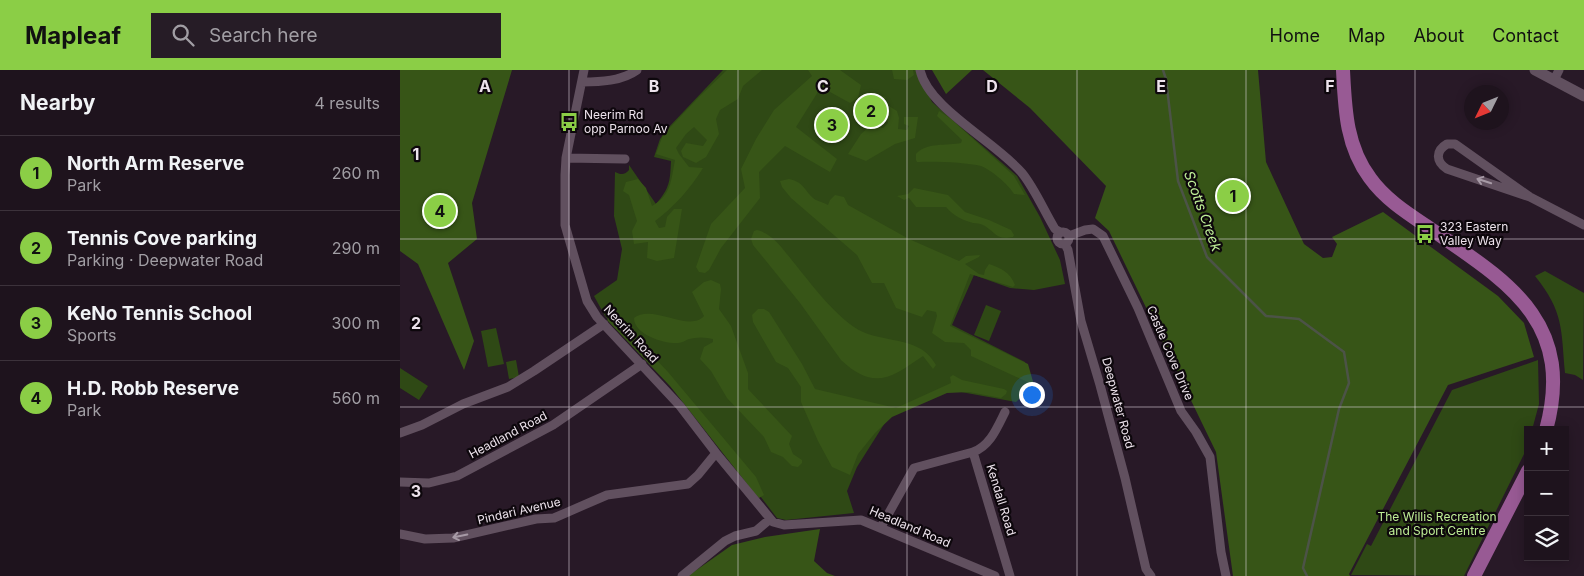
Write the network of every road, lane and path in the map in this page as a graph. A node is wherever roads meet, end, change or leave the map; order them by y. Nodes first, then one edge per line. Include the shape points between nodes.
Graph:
1 (584, 70) edge
2 (637, 70) edge
3 (920, 70) edge
4 (1343, 70) edge
5 (1535, 70) edge
6 (1557, 75) edge
7 (582, 82) junction
8 (1584, 96) edge
9 (566, 158) junction
10 (625, 159) dead end
11 (1530, 197) junction
12 (1584, 225) edge
13 (1067, 240) junction
14 (604, 324) junction
15 (642, 364) junction
16 (1005, 412) dead end
17 (1547, 426) edge
18 (400, 433) edge
19 (973, 452) junction
20 (716, 453) junction
21 (1524, 479) edge
22 (400, 482) edge
23 (770, 520) junction
24 (881, 527) junction
25 (400, 534) edge
26 (1146, 574) edge
27 (682, 576) edge
28 (995, 576) edge
29 (1010, 576) edge
30 (1226, 576) edge
31 (1474, 576) edge

1 - 7 street, Neerim Road
2 - 7 street via 599,82
3 - 13 street via 934,96 1022,173 1055,229 1065,232
4 - 17 main road via 1349,135 1370,178 1390,200 1498,276 1522,299 1540,326 1550,353 1554,380
5 - 6 street
6 - 8 street
7 - 9 street, Neerim Road
9 - 10 street
9 - 14 street, Neerim Road via 568,238 587,301
11 -> 11 street via 1447,169 1438,160 1440,149 1447,144 1455,144
11 - 12 street
13 - 26 street, Deepwater Road via 1081,321 1122,469
13 - 30 street, Castle Cove Drive via 1092,229 1103,236 1138,308 1181,411 1210,457
14 - 15 street, Neerim Road
14 - 18 street via 508,387
15 - 20 street, Neerim Road
15 - 22 street, Headland Road via 553,425 457,476 429,483
16 - 19 street, Kendall Road via 987,443 981,450
19 - 24 street via 914,468
19 - 29 street, Kendall Road
20 - 23 street, Neerim Road
20 -> 25 street, Pindari Avenue via 688,484 607,495 554,518 536,519 453,538 425,540
21 - 31 main road
23 - 24 street, Headland Road via 784,525 861,520
23 - 27 street via 756,531 725,541
24 - 28 street, Headland Road

